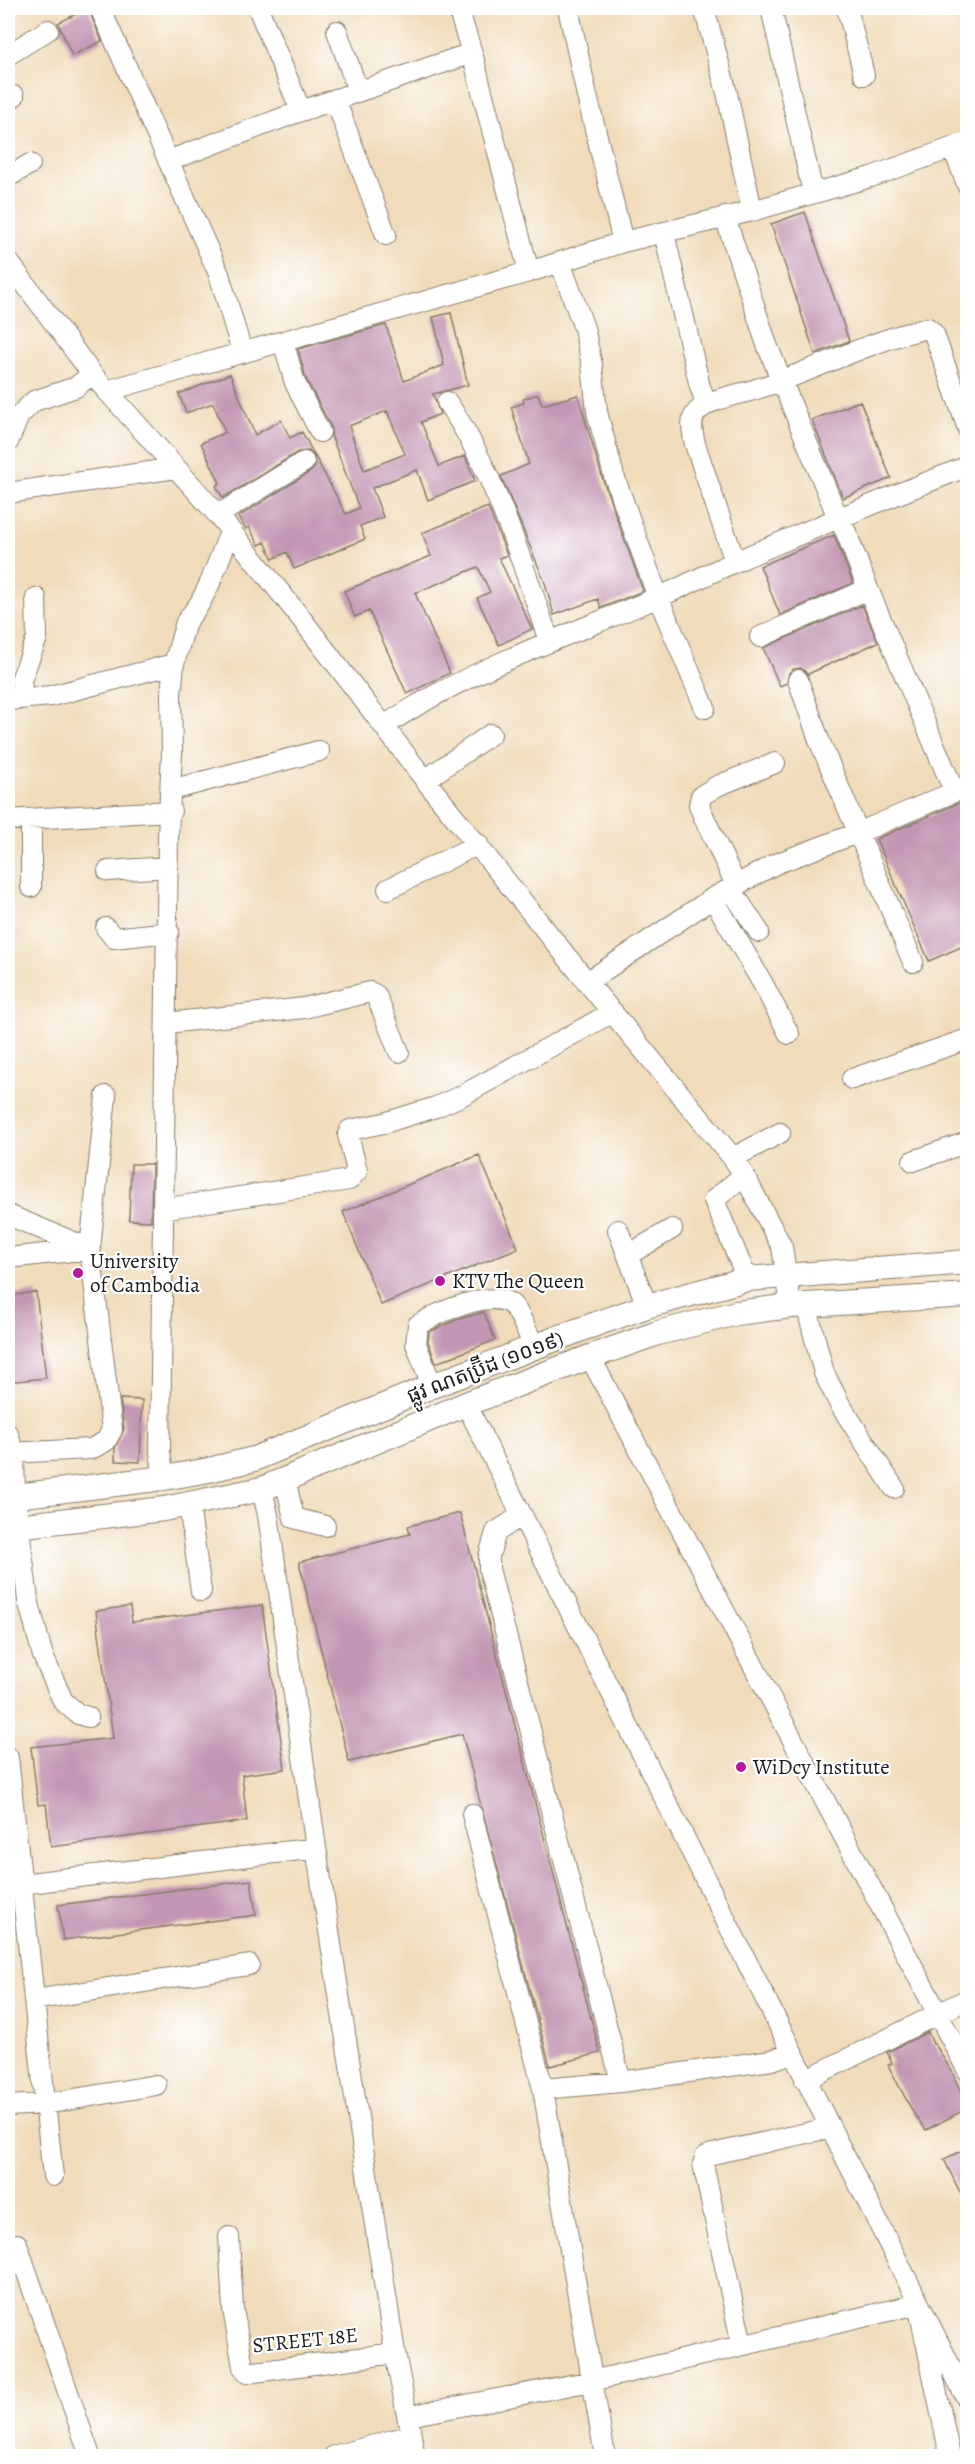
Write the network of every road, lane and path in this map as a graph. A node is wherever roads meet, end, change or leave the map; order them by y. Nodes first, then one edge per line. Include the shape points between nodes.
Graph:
1 (100, 8) edge
2 (258, 8) edge
3 (458, 8) edge
4 (568, 8) edge
5 (704, 8) edge
6 (771, 8) edge
7 (847, 8) edge
8 (48, 30) dead end
9 (336, 32) dead end
10 (472, 53) junction
11 (8, 55) edge
12 (864, 75) dead end
13 (358, 91) junction
14 (335, 99) junction
15 (301, 111) junction
16 (960, 145) edge
17 (168, 161) junction
18 (30, 164) dead end
19 (8, 177) edge
20 (968, 188) edge
21 (813, 193) junction
22 (752, 211) junction
23 (725, 217) junction
24 (664, 233) junction
25 (386, 235) dead end
26 (623, 242) junction
27 (8, 261) edge
28 (560, 262) junction
29 (529, 272) junction
30 (283, 341) junction
31 (242, 352) junction
32 (92, 374) junction
33 (781, 382) junction
34 (106, 391) junction
35 (447, 402) dead end
36 (707, 404) junction
37 (968, 429) edge
38 (320, 432) dead end
39 (8, 442) edge
40 (304, 462) dead end
41 (968, 466) edge
42 (176, 468) junction
43 (8, 493) edge
44 (218, 515) junction
45 (838, 518) junction
46 (230, 532) junction
47 (735, 562) junction
48 (868, 589) junction
49 (658, 597) junction
50 (36, 598) dead end
51 (760, 637) dead end
52 (549, 640) junction
53 (174, 664) junction
54 (798, 680) dead end
55 (15, 699) edge
56 (705, 708) dead end
57 (384, 726) junction
58 (491, 734) dead end
59 (319, 751) dead end
60 (775, 763) dead end
61 (425, 780) junction
62 (961, 788) edge
63 (171, 790) junction
64 (171, 811) junction
65 (31, 819) junction
66 (8, 820) edge
67 (860, 832) junction
68 (478, 844) junction
69 (168, 867) junction
70 (108, 871) dead end
71 (31, 887) dead end
72 (734, 887) junction
73 (388, 889) dead end
74 (713, 898) junction
75 (106, 928) dead end
76 (169, 932) junction
77 (759, 932) dead end
78 (913, 962) dead end
79 (587, 982) junction
80 (613, 1012) junction
81 (167, 1023) junction
82 (789, 1034) dead end
83 (968, 1040) edge
84 (399, 1052) dead end
85 (852, 1079) dead end
86 (106, 1096) dead end
87 (780, 1133) dead end
88 (966, 1149) edge
89 (733, 1158) junction
90 (913, 1161) dead end
91 (744, 1175) junction
92 (162, 1209) junction
93 (8, 1215) edge
94 (672, 1229) dead end
95 (618, 1230) dead end
96 (90, 1250) junction
97 (628, 1255) junction
98 (8, 1258) edge
99 (968, 1262) edge
100 (788, 1275) junction
101 (747, 1279) junction
102 (968, 1295) edge
103 (799, 1305) junction
104 (647, 1306) junction
105 (534, 1347) junction
106 (590, 1357) junction
107 (432, 1386) junction
108 (466, 1404) junction
109 (8, 1434) edge
110 (11, 1453) edge
111 (164, 1478) junction
112 (285, 1479) junction
113 (894, 1488) dead end
114 (262, 1489) junction
115 (11, 1496) edge
116 (189, 1505) junction
117 (521, 1516) junction
118 (13, 1526) edge
119 (325, 1526) dead end
120 (201, 1591) dead end
121 (88, 1717) dead end
122 (8, 1757) edge
123 (472, 1814) dead end
124 (316, 1848) junction
125 (21, 1884) junction
126 (249, 1965) dead end
127 (968, 1999) edge
128 (34, 2000) junction
129 (938, 2016) junction
130 (792, 2053) junction
131 (968, 2072) edge
132 (806, 2080) junction
133 (621, 2082) junction
134 (156, 2085) dead end
135 (543, 2089) junction
136 (45, 2104) junction
137 (8, 2108) edge
138 (830, 2128) junction
139 (53, 2176) dead end
140 (229, 2237) dead end
141 (17, 2244) dead end
142 (918, 2304) junction
143 (742, 2345) junction
144 (395, 2353) junction
145 (592, 2381) junction
146 (968, 2401) edge
147 (409, 2426) junction
148 (90, 2457) edge
149 (334, 2457) edge
150 (415, 2457) edge
151 (605, 2457) edge
152 (950, 2457) edge

1 - 17 street
2 - 15 street
3 - 10 street
4 - 26 street
5 - 22 street
6 - 21 street
7 - 12 street
8 - 11 street
9 - 13 street
10 - 13 street
10 - 29 street
13 - 14 street
14 - 15 street
14 - 25 street
15 - 17 street
16 - 20 street
16 - 21 street
17 - 31 street via 219,274
18 - 19 street
21 - 22 street
22 - 23 street
23 - 24 street
23 - 33 street
24 - 26 street
24 - 36 street
26 - 28 street
27 - 32 street
28 - 29 street
28 - 49 street via 584,328 597,412 614,476
29 - 30 street
30 - 31 street
30 - 38 street via 295,383
31 - 34 street
32 - 34 street
32 - 39 street via 76,387 34,401 19,416
33 - 36 street
33 - 37 street via 911,331 928,328 934,334
33 - 45 street
34 - 42 street
35 - 52 street via 467,430 488,477
36 - 47 street via 695,414 691,425
40 - 44 street
41 - 45 street
42 - 43 street
42 - 44 street
44 - 46 street
45 - 47 street
45 - 48 street
46 - 53 street via 210,583 186,622
46 - 57 street
47 - 49 street
48 - 51 street
48 - 62 street
49 - 52 street
49 - 56 street
50 - 55 street via 37,638
52 - 57 street via 462,680
53 - 55 street via 51,696
53 - 63 street
54 - 67 street via 819,741
57 - 61 street
58 - 61 street
59 - 63 street
60 - 72 street via 701,796 699,805
61 - 68 street
62 - 67 street
63 - 64 street
64 - 65 street
64 - 69 street
65 - 66 street
65 - 71 street
67 - 72 street via 775,864
67 - 78 street
68 - 73 street
68 - 79 street
69 - 70 street
69 - 76 street
72 - 74 street
72 - 77 street
74 - 79 street
74 - 82 street
75 - 76 street via 114,938
76 - 81 street
79 - 80 street
80 - 89 street
80 - 92 street via 463,1095 436,1107 350,1130 357,1172 349,1180
81 - 84 street via 304,1008 370,993 376,995
81 - 92 street
83 - 85 street
86 - 96 street
87 - 89 street
88 - 90 street
89 - 91 street
91 - 100 street via 782,1247
91 - 101 street via 714,1200
92 - 111 street via 160,1452
93 - 96 street
94 - 97 street
95 - 97 street
96 - 98 street
96 - 110 street via 112,1430 106,1441 91,1449
97 - 104 street
99 - 100 main road, ផ្លូវ ណតប្រ៊ីដ (១០១៩)
100 - 101 main road, ផ្លូវ ណតប្រ៊ីដ (១០១៩)
100 - 103 street
101 - 104 main road, ផ្លូវ ណតប្រ៊ីដ (១០១៩)
102 - 103 main road, ផ្លូវ ណតប្រ៊ីដ (១០១៩)
103 - 106 main road, ផ្លូវ ណតប្រ៊ីដ (១០១៩) via 736,1313
103 - 113 street via 839,1403
104 - 105 main road, ផ្លូវ ណតប្រ៊ីដ (១០១៩)
105 - 107 main road, ផ្លូវ ណតប្រ៊ីដ (១០១៩)
105 - 107 street via 513,1306 500,1298 432,1316 418,1325 416,1344
106 - 108 main road, ផ្លូវ ណតប្រ៊ីដ (១០១៩)
106 - 129 street
107 - 111 main road, ផ្លូវ ណតប្រ៊ីដ (១០១៩) via 254,1459
108 - 112 main road, ផ្លូវ ណតប្រ៊ីដ (១០១៩)
108 - 117 street
109 - 110 street
110 - 115 street
111 - 115 main road, ផ្លូវ ណតប្រ៊ីដ (១០១៩)
112 - 114 main road, ផ្លូវ ណតប្រ៊ីដ (១០១៩)
112 - 119 street via 294,1518
114 - 116 main road, ផ្លូវ ណតប្រ៊ីដ (១០១៩)
114 - 124 street
115 - 118 street
116 - 118 main road, ផ្លូវ ណតប្រ៊ីដ (១០១៩)
116 - 120 street
117 - 130 street
117 - 133 street via 496,1532 489,1569
118 - 121 street via 43,1656 63,1701
122 - 125 street
123 - 135 street
124 - 125 street
124 - 144 street
125 - 128 street
126 - 128 street
127 - 129 street
128 - 136 street
129 - 131 street
129 - 132 street
130 - 132 street
130 - 133 street via 772,2060
132 - 138 street
133 - 135 street
134 - 136 street
135 - 145 street
136 - 137 street
136 - 139 street
138 - 142 street
138 - 143 street via 705,2157 703,2164
140 - 144 street, STREET 18E via 233,2309 247,2373
141 - 148 street
142 - 143 street
142 - 146 street
142 - 152 street
143 - 145 street
144 - 147 street
145 - 147 street
145 - 151 street
147 - 149 street
147 - 150 street

